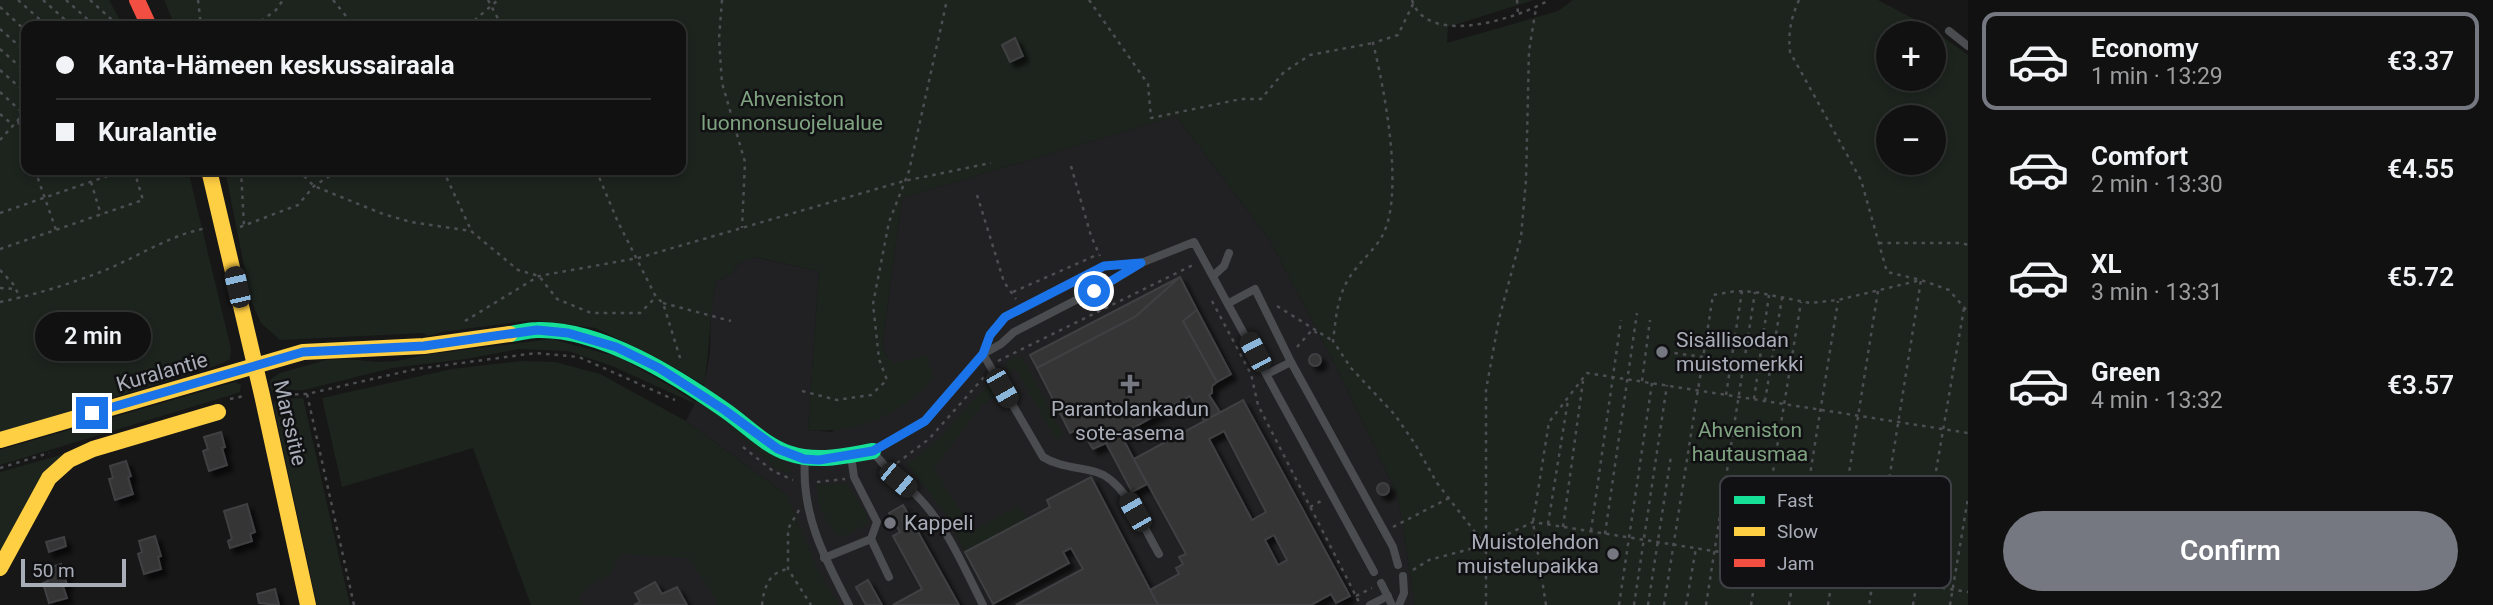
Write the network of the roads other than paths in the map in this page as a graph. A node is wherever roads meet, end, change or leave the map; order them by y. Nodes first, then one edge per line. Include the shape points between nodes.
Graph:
1 (137, 0) edge
2 (147, 21) edge
3 (1949, 32) dead end
4 (1968, 47) edge
5 (210, 175) edge
6 (1229, 253) dead end
7 (1141, 263) junction
8 (1213, 276) junction
9 (1228, 303) junction
10 (983, 354) junction
11 (1289, 359) junction
12 (255, 366) junction
13 (1267, 374) junction
14 (222, 406) road end
15 (0, 440) edge
16 (873, 451) junction
17 (851, 455) junction
18 (804, 459) junction
19 (871, 539) junction
20 (1158, 554) dead end
21 (824, 558) junction
22 (1398, 565) dead end
23 (0, 568) edge
24 (1374, 572) dead end
25 (1402, 576) road end
26 (889, 577) dead end
27 (1381, 583) dead end
28 (1390, 601) edge
29 (308, 605) edge
30 (849, 605) edge
31 (983, 605) edge
32 (1370, 605) edge
33 (1399, 605) edge

1 - 2 street
3 - 4 lane
5 - 12 street, Marssitie
6 - 8 lane
7 - 8 lane via 1194,242
7 - 10 lane
7 - 10 lane via 1104,266 1005,317 990,335
8 - 9 lane
9 - 11 lane via 1255,289
9 - 13 lane
10 - 16 lane via 925,421
10 - 20 lane via 1042,457 1099,472 1108,479 1123,492
11 - 13 lane
11 - 22 lane via 1393,547
12 - 15 street, Kuralantie
12 - 18 street, Kuralantie via 303,352 424,346 537,330 568,333 616,347 659,368 778,449
12 - 29 street, Marssitie
13 - 24 lane
14 - 23 street via 69,460 49,478
16 - 17 street
16 - 31 lane via 944,528
17 - 18 street
17 - 19 lane via 854,477 877,522
18 - 21 lane via 806,503
19 - 21 lane
19 - 26 lane
21 - 30 lane
25 - 33 lane via 1404,593
27 - 28 lane
28 - 32 lane

